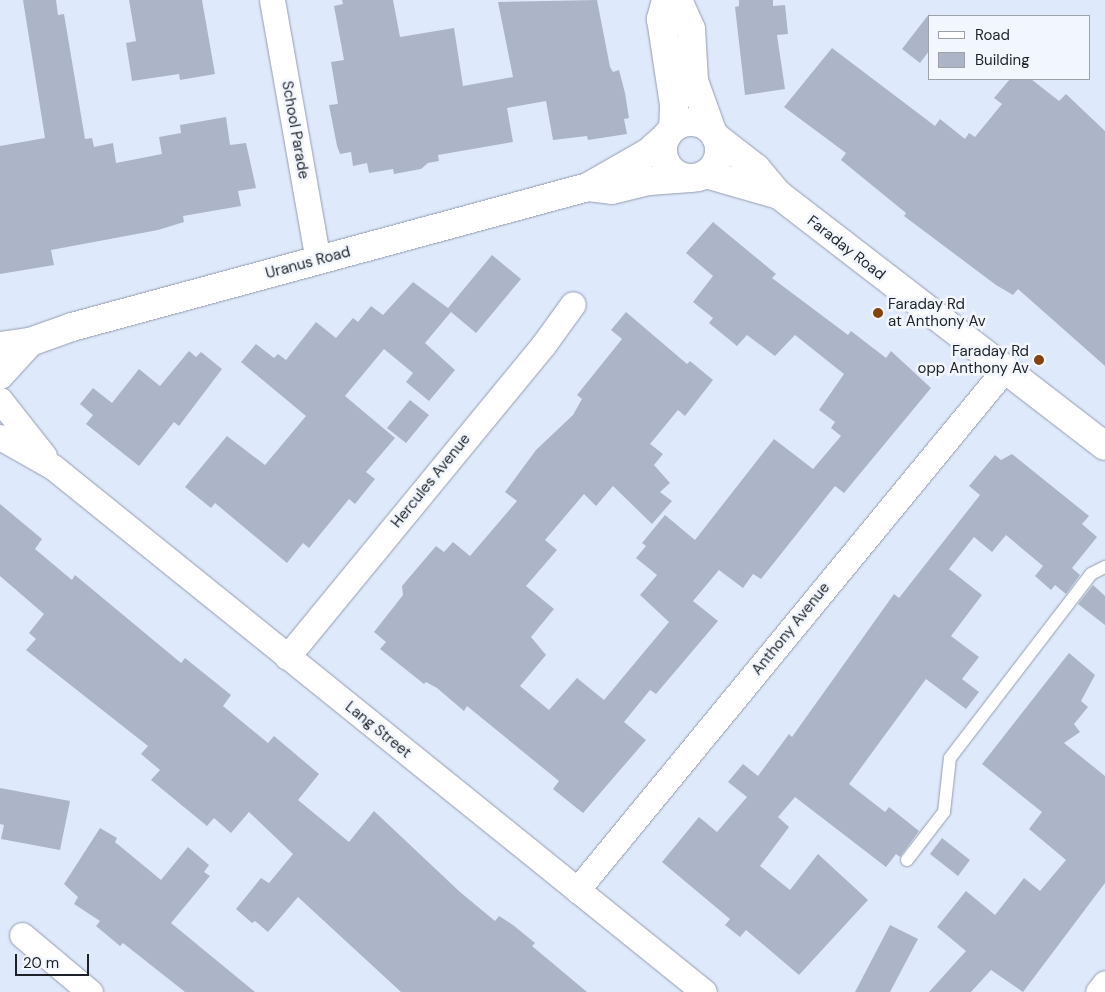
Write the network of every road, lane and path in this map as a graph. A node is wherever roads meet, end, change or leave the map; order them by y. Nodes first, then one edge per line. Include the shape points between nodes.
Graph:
1 (272, 0) edge
2 (666, 0) edge
3 (678, 0) edge
4 (670, 132) junction
5 (714, 134) junction
6 (698, 176) junction
7 (588, 187) junction
8 (778, 196) junction
9 (318, 260) junction
10 (573, 304) dead end
11 (30, 342) junction
12 (0, 346) edge
13 (1005, 368) junction
14 (0, 375) edge
15 (0, 400) edge
16 (0, 437) edge
17 (1105, 446) edge
18 (53, 467) junction
19 (1105, 567) edge
20 (287, 657) junction
21 (907, 860) dead end
22 (577, 890) junction
23 (22, 935) dead end
24 (1105, 983) edge
25 (90, 992) edge
26 (704, 992) edge
27 (1098, 992) edge

1 - 9 street, School Parade
2 - 4 main road via 661,19 674,105
3 - 5 main road via 691,29 694,81
4 - 5 main road via 690,122
4 - 6 main road via 664,145 667,163 673,171
4 - 7 main road, Uranus Road via 649,152
5 - 6 main road via 720,154
5 - 8 main road, Faraday Road via 756,168
6 - 7 main road, Uranus Road via 649,181 612,190
6 - 8 main road, Faraday Road
7 - 9 main road, Uranus Road
8 - 13 main road, Faraday Road
9 - 11 main road, Uranus Road via 72,327
10 - 20 street, Hercules Avenue via 544,344
11 - 12 main road, Uranus Road
11 - 14 main road, Uranus Road
13 - 17 main road, Faraday Road
13 - 22 street, Anthony Avenue
15 - 18 street, Lang Street
16 - 18 street, Lang Street
18 - 20 street, Lang Street
19 - 21 lane via 1091,574 950,758 944,812
20 - 22 street, Lang Street
22 - 26 street, Lang Street
23 - 25 street
24 - 27 street

